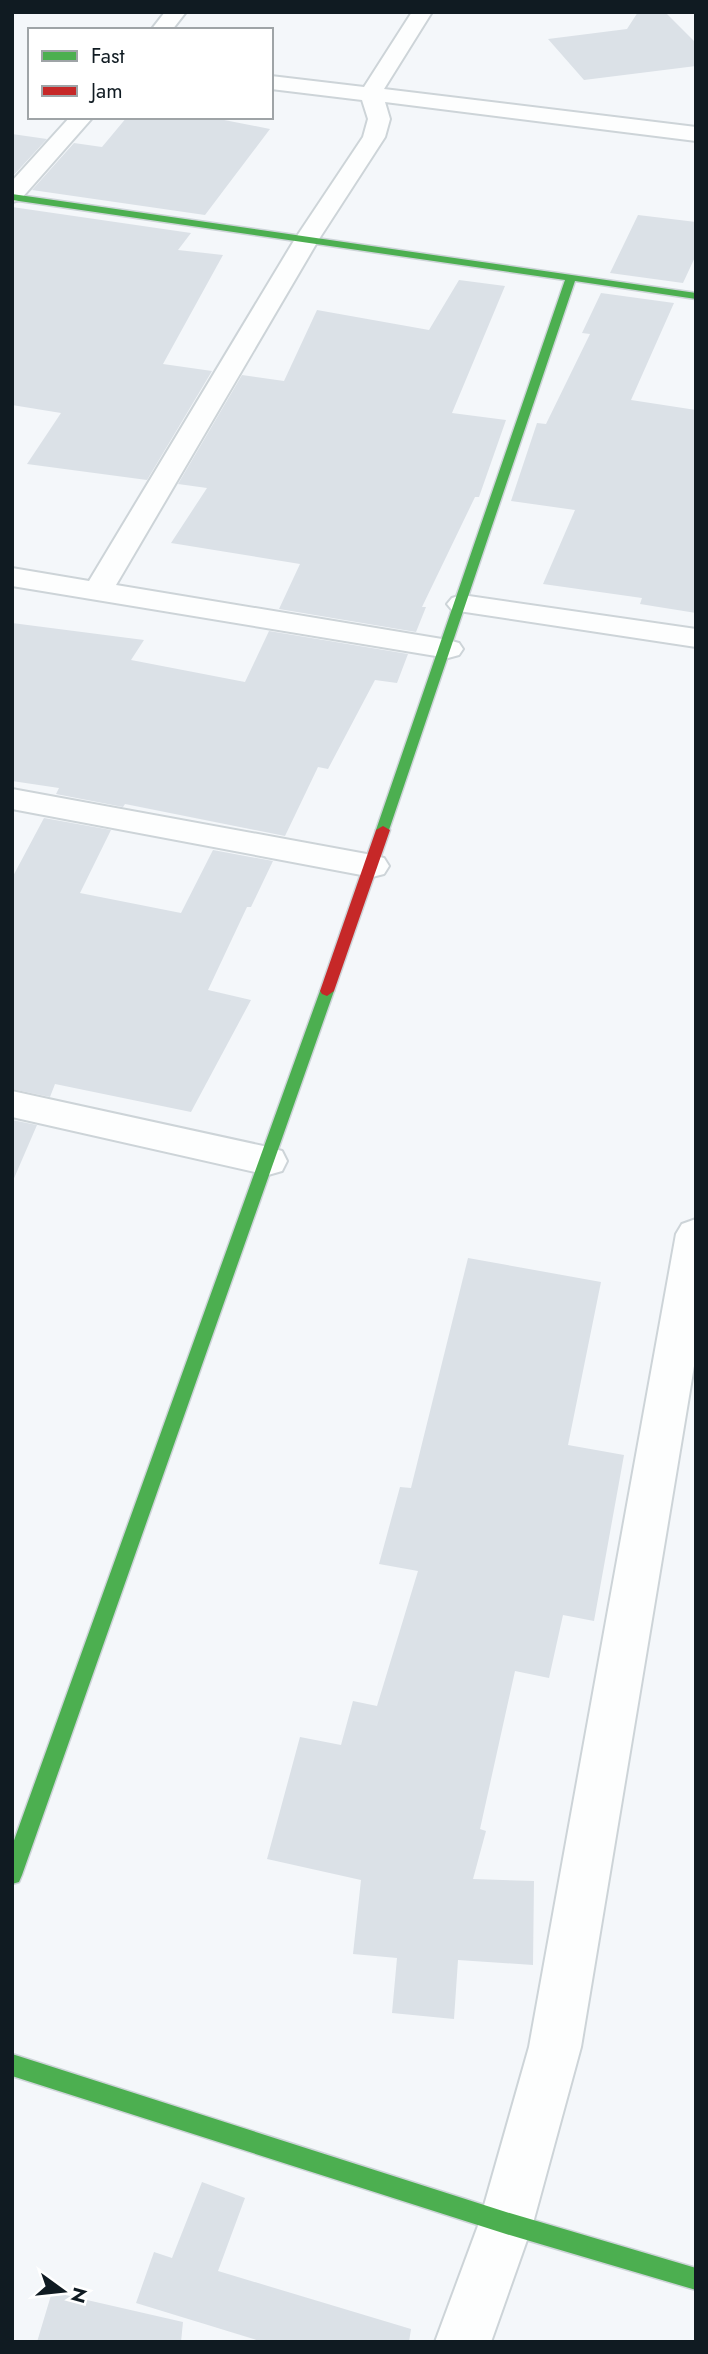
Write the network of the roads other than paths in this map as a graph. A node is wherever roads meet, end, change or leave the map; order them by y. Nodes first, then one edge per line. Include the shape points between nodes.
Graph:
1 (176, 12) edge
2 (422, 12) edge
3 (162, 28) edge
4 (273, 82) edge
5 (371, 93) junction
6 (80, 119) edge
7 (696, 134) edge
8 (12, 196) edge
9 (307, 239) junction
10 (571, 277) junction
11 (696, 296) edge
12 (12, 577) edge
13 (98, 591) junction
14 (463, 604) junction
15 (696, 638) edge
16 (448, 649) junction
17 (12, 799) edge
18 (372, 866) junction
19 (12, 1104) edge
20 (268, 1161) junction
21 (696, 1234) edge
22 (12, 1875) edge
23 (12, 2065) edge
24 (506, 2223) junction
25 (696, 2279) edge
26 (463, 2342) edge

1 - 3 street
2 - 5 street
4 - 5 street
5 - 7 street
5 - 9 street via 379,119 374,137
6 - 8 street
8 - 9 street
9 - 10 street
9 - 13 street
10 - 11 street
10 - 14 street
12 - 13 street
13 - 16 street
14 - 15 street
14 - 16 street
16 - 18 street
17 - 18 street
18 - 20 street
19 - 20 street
20 - 22 street
21 - 24 street via 555,2047
23 - 24 street
24 - 25 street
24 - 26 street

